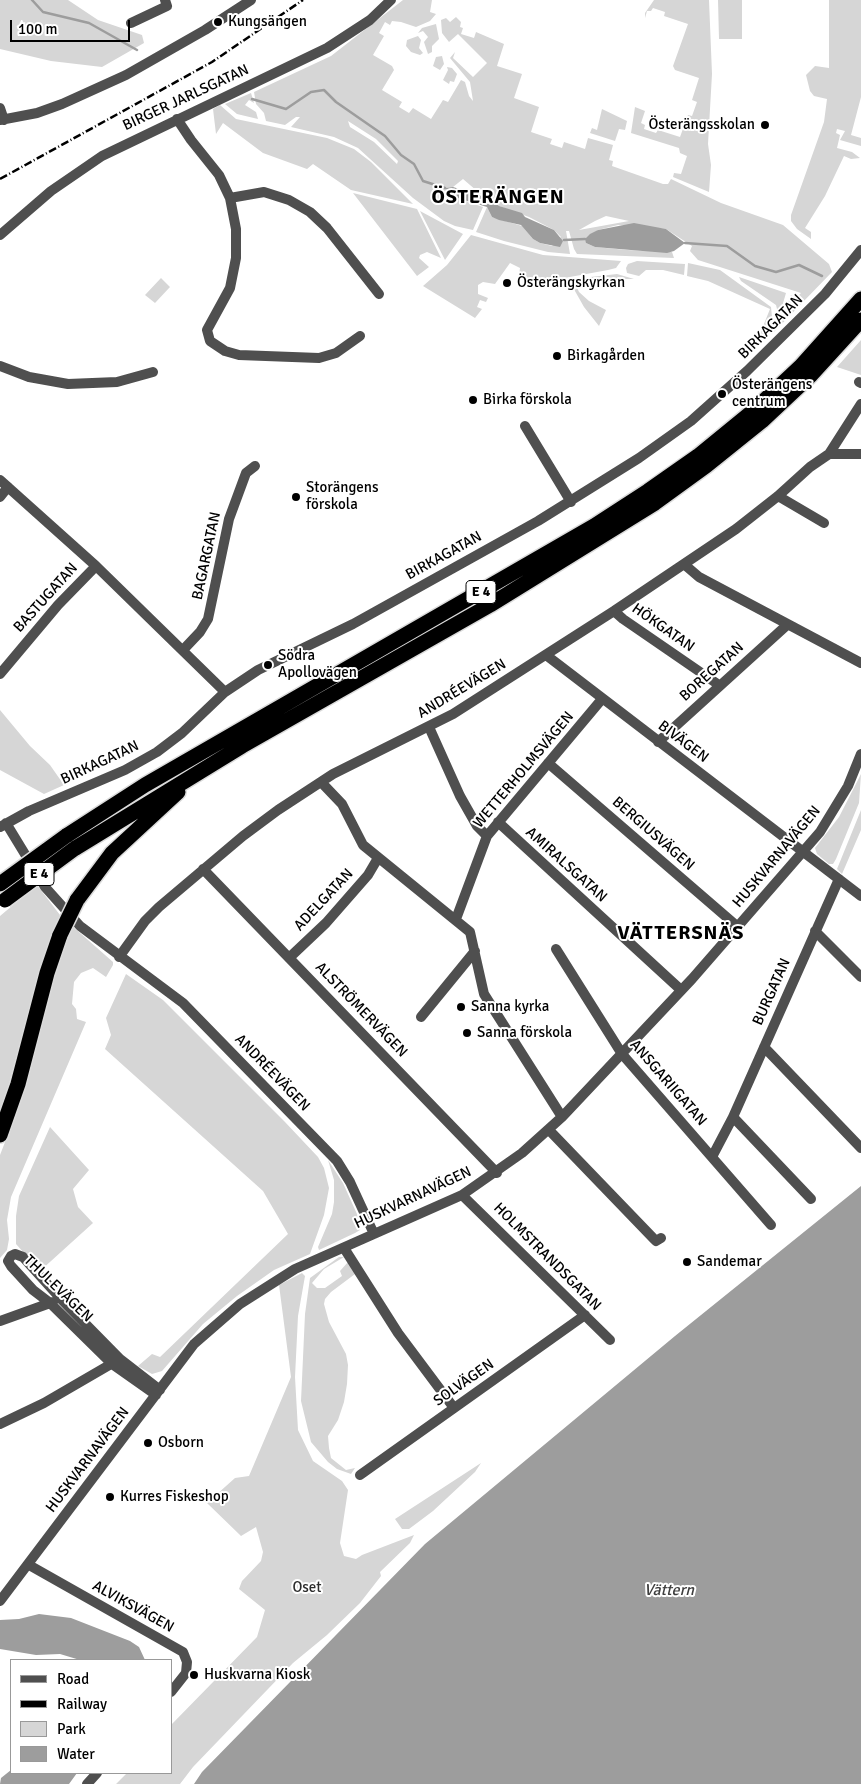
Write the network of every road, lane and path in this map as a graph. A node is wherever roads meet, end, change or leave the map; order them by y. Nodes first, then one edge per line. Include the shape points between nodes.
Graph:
1 (165, 0) edge
2 (249, 0) edge
3 (391, 0) edge
4 (131, 23) dead end
5 (0, 108) edge
6 (177, 119) junction
7 (2, 120) edge
8 (230, 198) junction
9 (0, 235) edge
10 (861, 250) edge
11 (379, 294) dead end
12 (861, 299) edge
13 (861, 320) edge
14 (360, 336) dead end
15 (0, 366) edge
16 (153, 372) dead end
17 (861, 404) edge
18 (525, 426) dead end
19 (829, 454) junction
20 (861, 454) edge
21 (255, 466) dead end
22 (0, 480) edge
23 (8, 487) junction
24 (778, 496) junction
25 (0, 497) edge
26 (571, 502) junction
27 (824, 523) dead end
28 (685, 565) junction
29 (96, 566) junction
30 (614, 611) junction
31 (787, 625) junction
32 (183, 650) junction
33 (546, 655) junction
34 (861, 663) edge
35 (0, 674) edge
36 (719, 685) junction
37 (226, 692) junction
38 (602, 699) junction
39 (430, 727) junction
40 (658, 742) junction
41 (242, 746) junction
42 (861, 754) edge
43 (548, 764) junction
44 (321, 782) junction
45 (498, 822) junction
46 (3, 825) edge
47 (487, 836) junction
48 (803, 852) junction
49 (378, 858) junction
50 (203, 869) junction
51 (839, 879) junction
52 (0, 884) edge
53 (861, 896) edge
54 (3, 902) edge
55 (456, 919) junction
56 (738, 927) junction
57 (815, 931) junction
58 (556, 949) dead end
59 (475, 951) junction
60 (119, 957) junction
61 (289, 958) junction
62 (861, 977) edge
63 (681, 990) junction
64 (421, 1017) dead end
65 (764, 1047) junction
66 (622, 1054) junction
67 (562, 1117) junction
68 (733, 1117) junction
69 (549, 1130) junction
70 (0, 1135) edge
71 (861, 1148) edge
72 (712, 1158) junction
73 (497, 1173) junction
74 (462, 1195) junction
75 (811, 1199) dead end
76 (771, 1225) dead end
77 (374, 1234) junction
78 (661, 1238) dead end
79 (344, 1248) junction
80 (61, 1299) junction
81 (50, 1303) junction
82 (584, 1315) junction
83 (0, 1321) edge
84 (610, 1340) dead end
85 (116, 1361) junction
86 (158, 1392) junction
87 (454, 1408) junction
88 (0, 1424) edge
89 (360, 1475) dead end
90 (29, 1565) junction
91 (0, 1602) edge
92 (172, 1691) edge
93 (96, 1774) edge
94 (87, 1784) edge

1 - 4 street via 167,6
2 - 7 street via 181,45 126,75 62,104
3 - 6 street, BIRGER JARLSGATAN via 370,20 328,48
5 - 7 street
6 - 8 street via 215,169
6 - 9 street, BIRGER JARLSGATAN via 87,166
8 - 11 street via 264,192 289,200 310,212 327,228
8 - 14 street via 236,230 236,258 230,288 207,330 207,336 217,346 239,355 319,358 336,353
10 - 26 street, BIRKAGATAN via 825,294 733,384 676,431
12 - 52 highway, E 4, bridge via 801,366 753,411 648,491 594,526 146,785 66,836
13 - 41 highway, E 4 via 811,375 762,421 655,503 490,605
15 - 16 street via 29,377 68,384 118,382
17 - 19 street, ANDRÉEVÄGEN
18 - 26 street
19 - 20 street
19 - 24 street, ANDRÉEVÄGEN via 810,466
21 - 32 street, BAGARGATAN via 246,473 228,519 208,619
22 - 23 street
23 - 25 street
23 - 29 street
24 - 27 street
24 - 28 street, ANDRÉEVÄGEN
26 - 37 street, BIRKAGATAN via 352,624 263,668
28 - 30 street, ANDRÉEVÄGEN
28 - 31 street via 698,577
29 - 32 street
29 - 35 street, BASTUGATAN via 58,604
30 - 33 street, ANDRÉEVÄGEN
30 - 36 street, HÖKGATAN
31 - 34 street
31 - 36 street, BOREGATAN
32 - 37 street
33 - 38 street, BIVÄGEN
33 - 39 street, ANDRÉEVÄGEN
36 - 40 street, BOREGATAN
37 - 46 street, BIRKAGATAN via 157,752 125,770
38 - 40 street, BIVÄGEN
38 - 43 street, WETTERHOLMSVÄGEN
39 - 44 street, ANDRÉEVÄGEN
39 - 47 street via 460,796 477,826
40 - 48 street, BIVÄGEN
41 - 54 highway, E 4, bridge via 74,849
41 - 70 highway, bridge via 183,788 136,829 112,853 77,900 46,973 18,1084
42 - 48 street, HUSKVARNAVÄGEN via 835,810
43 - 45 street, WETTERHOLMSVÄGEN
43 - 56 street, BERGIUSVÄGEN
44 - 49 street via 342,804 363,845
44 - 50 street, ANDRÉEVÄGEN via 278,810
45 - 47 street, WETTERHOLMSVÄGEN
45 - 63 street, AMIRALSGATAN
46 - 60 street, ANDRÉEVÄGEN via 45,887 80,926
47 - 55 street, WETTERHOLMSVÄGEN
48 - 51 street, BIVÄGEN
48 - 56 street, HUSKVARNAVÄGEN
49 - 55 street
49 - 61 street, ADELGATAN via 326,923
50 - 60 street, ANDRÉEVÄGEN via 146,921
50 - 61 street, ALSTRÖMERVÄGEN
51 - 53 street, BIVÄGEN
51 - 57 street, BURGATAN
55 - 59 street via 470,932
56 - 63 street, HUSKVARNAVÄGEN
57 - 62 street
57 - 65 street, BURGATAN
58 - 66 street, ANSGARIIGATAN
59 - 64 street
59 - 67 street via 484,994
60 - 77 street, ANDRÉEVÄGEN via 183,1003 324,1147 350,1182
61 - 73 street, ALSTRÖMERVÄGEN
63 - 66 street, HUSKVARNAVÄGEN
65 - 68 street, BURGATAN
65 - 71 street
66 - 67 street, HUSKVARNAVÄGEN
66 - 72 street, ANSGARIIGATAN
67 - 69 street, HUSKVARNAVÄGEN
68 - 72 street, BURGATAN
68 - 75 street
69 - 73 street, HUSKVARNAVÄGEN
69 - 78 street via 654,1239
72 - 76 street, ANSGARIIGATAN
73 - 74 street, HUSKVARNAVÄGEN
74 - 77 street, HUSKVARNAVÄGEN
74 - 82 street, HOLMSTRANDSGATAN
77 - 79 street, HUSKVARNAVÄGEN
79 - 86 street, HUSKVARNAVÄGEN via 295,1269 240,1304 194,1344
79 - 87 street via 398,1333
80 - 81 street
80 - 81 street, THULEVÄGEN via 23,1257 11,1256 8,1261 20,1276
80 - 85 street, THULEVÄGEN
81 - 83 street
81 - 85 street, THULEVÄGEN
82 - 84 street, HOLMSTRANDSGATAN
82 - 87 street, SOLVÄGEN
85 - 86 street, THULEVÄGEN
85 - 88 street via 44,1403
86 - 90 street, HUSKVARNAVÄGEN
87 - 89 street, SOLVÄGEN
90 - 91 street, HUSKVARNAVÄGEN
90 - 92 street, ALVIKSVÄGEN via 183,1652 187,1662 186,1673
93 - 94 street

